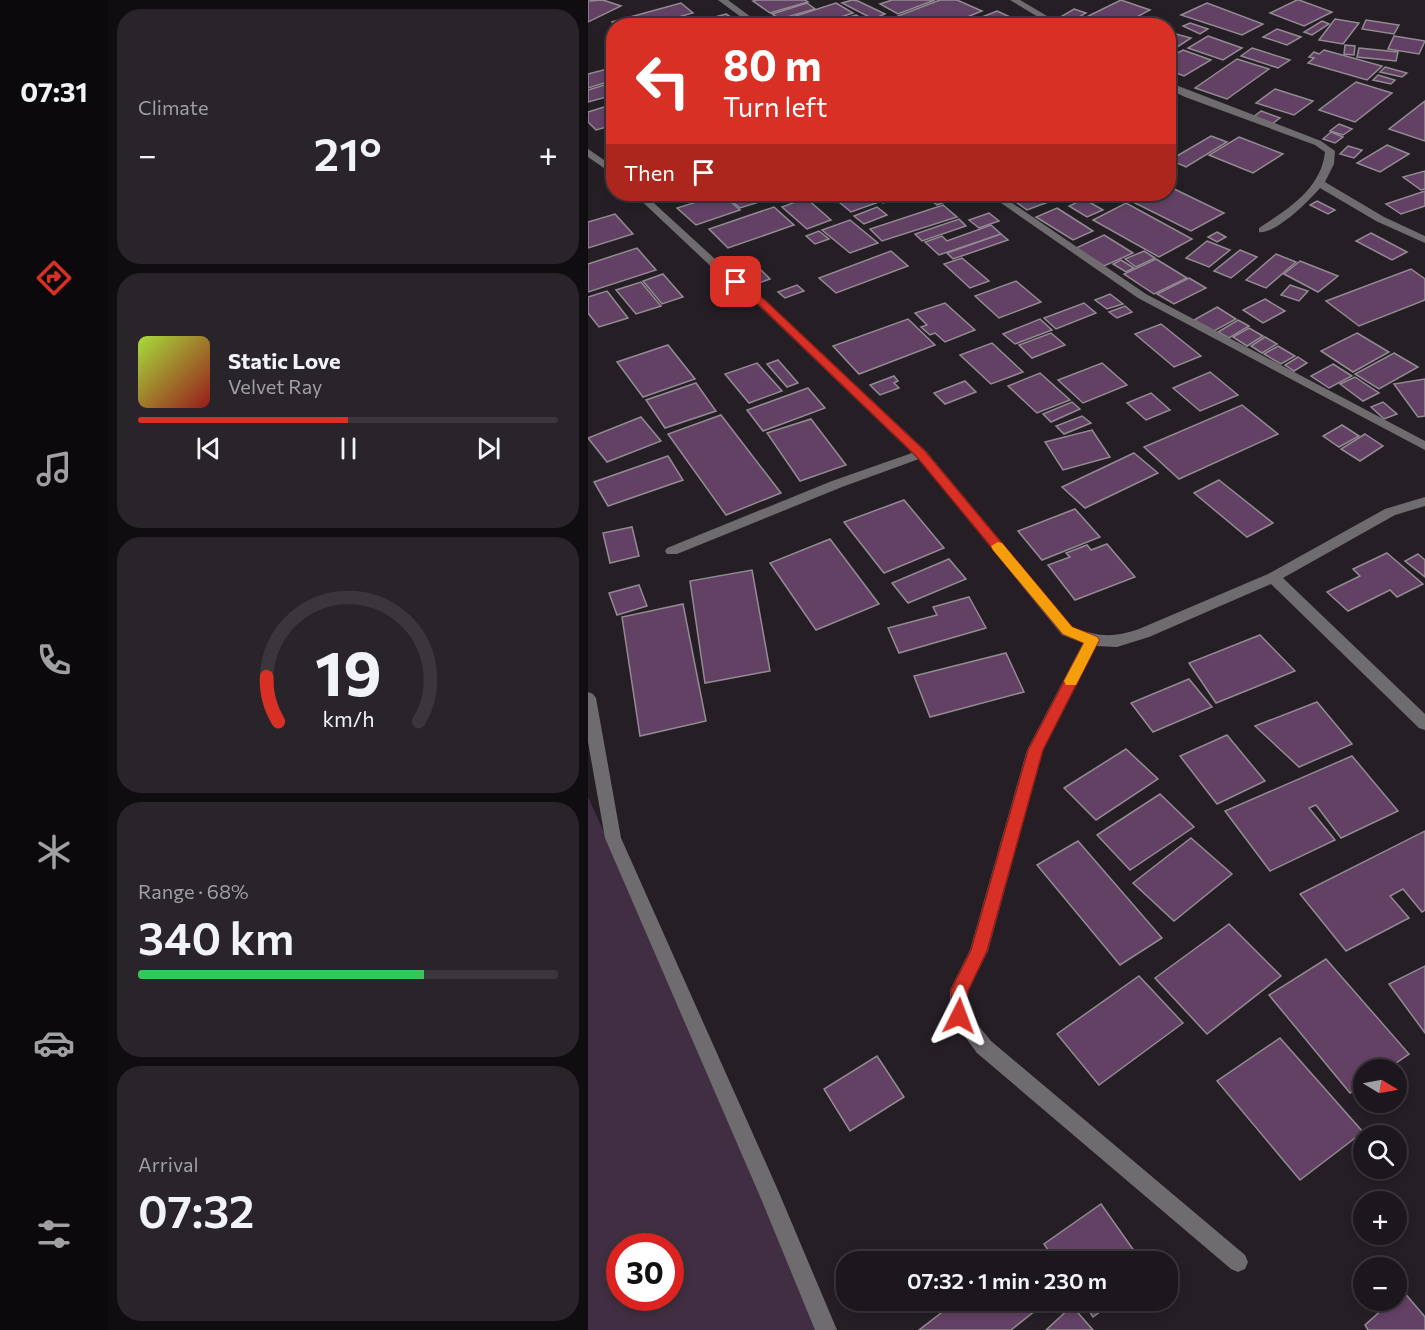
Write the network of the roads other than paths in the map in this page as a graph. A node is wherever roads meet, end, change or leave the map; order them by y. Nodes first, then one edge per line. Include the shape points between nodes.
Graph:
1 (722, 0) edge
2 (1014, 0) edge
3 (748, 18) edge
4 (1046, 18) edge
5 (1176, 88) edge
6 (588, 152) edge
7 (606, 166) edge
8 (1319, 183) junction
9 (647, 201) edge
10 (1003, 201) edge
11 (1263, 230) dead end
12 (1425, 240) edge
13 (1425, 446) edge
14 (921, 454) junction
15 (1425, 501) edge
16 (672, 551) dead end
17 (1273, 578) junction
18 (1092, 640) junction
19 (588, 698) edge
20 (1425, 724) edge
21 (1238, 1262) dead end
22 (826, 1330) edge

1 - 3 street
2 - 4 street
5 - 8 street via 1330,151
6 - 7 street
8 - 11 street via 1292,211
8 - 12 street
9 - 14 street via 762,303
10 - 13 street via 1142,296
14 - 16 street
14 - 18 street via 1067,631
15 - 17 street via 1390,512
17 - 18 street via 1144,633 1117,642
17 - 20 street
18 - 21 street via 1035,750 979,951 959,990 959,1016 984,1047
19 - 22 street via 613,838

